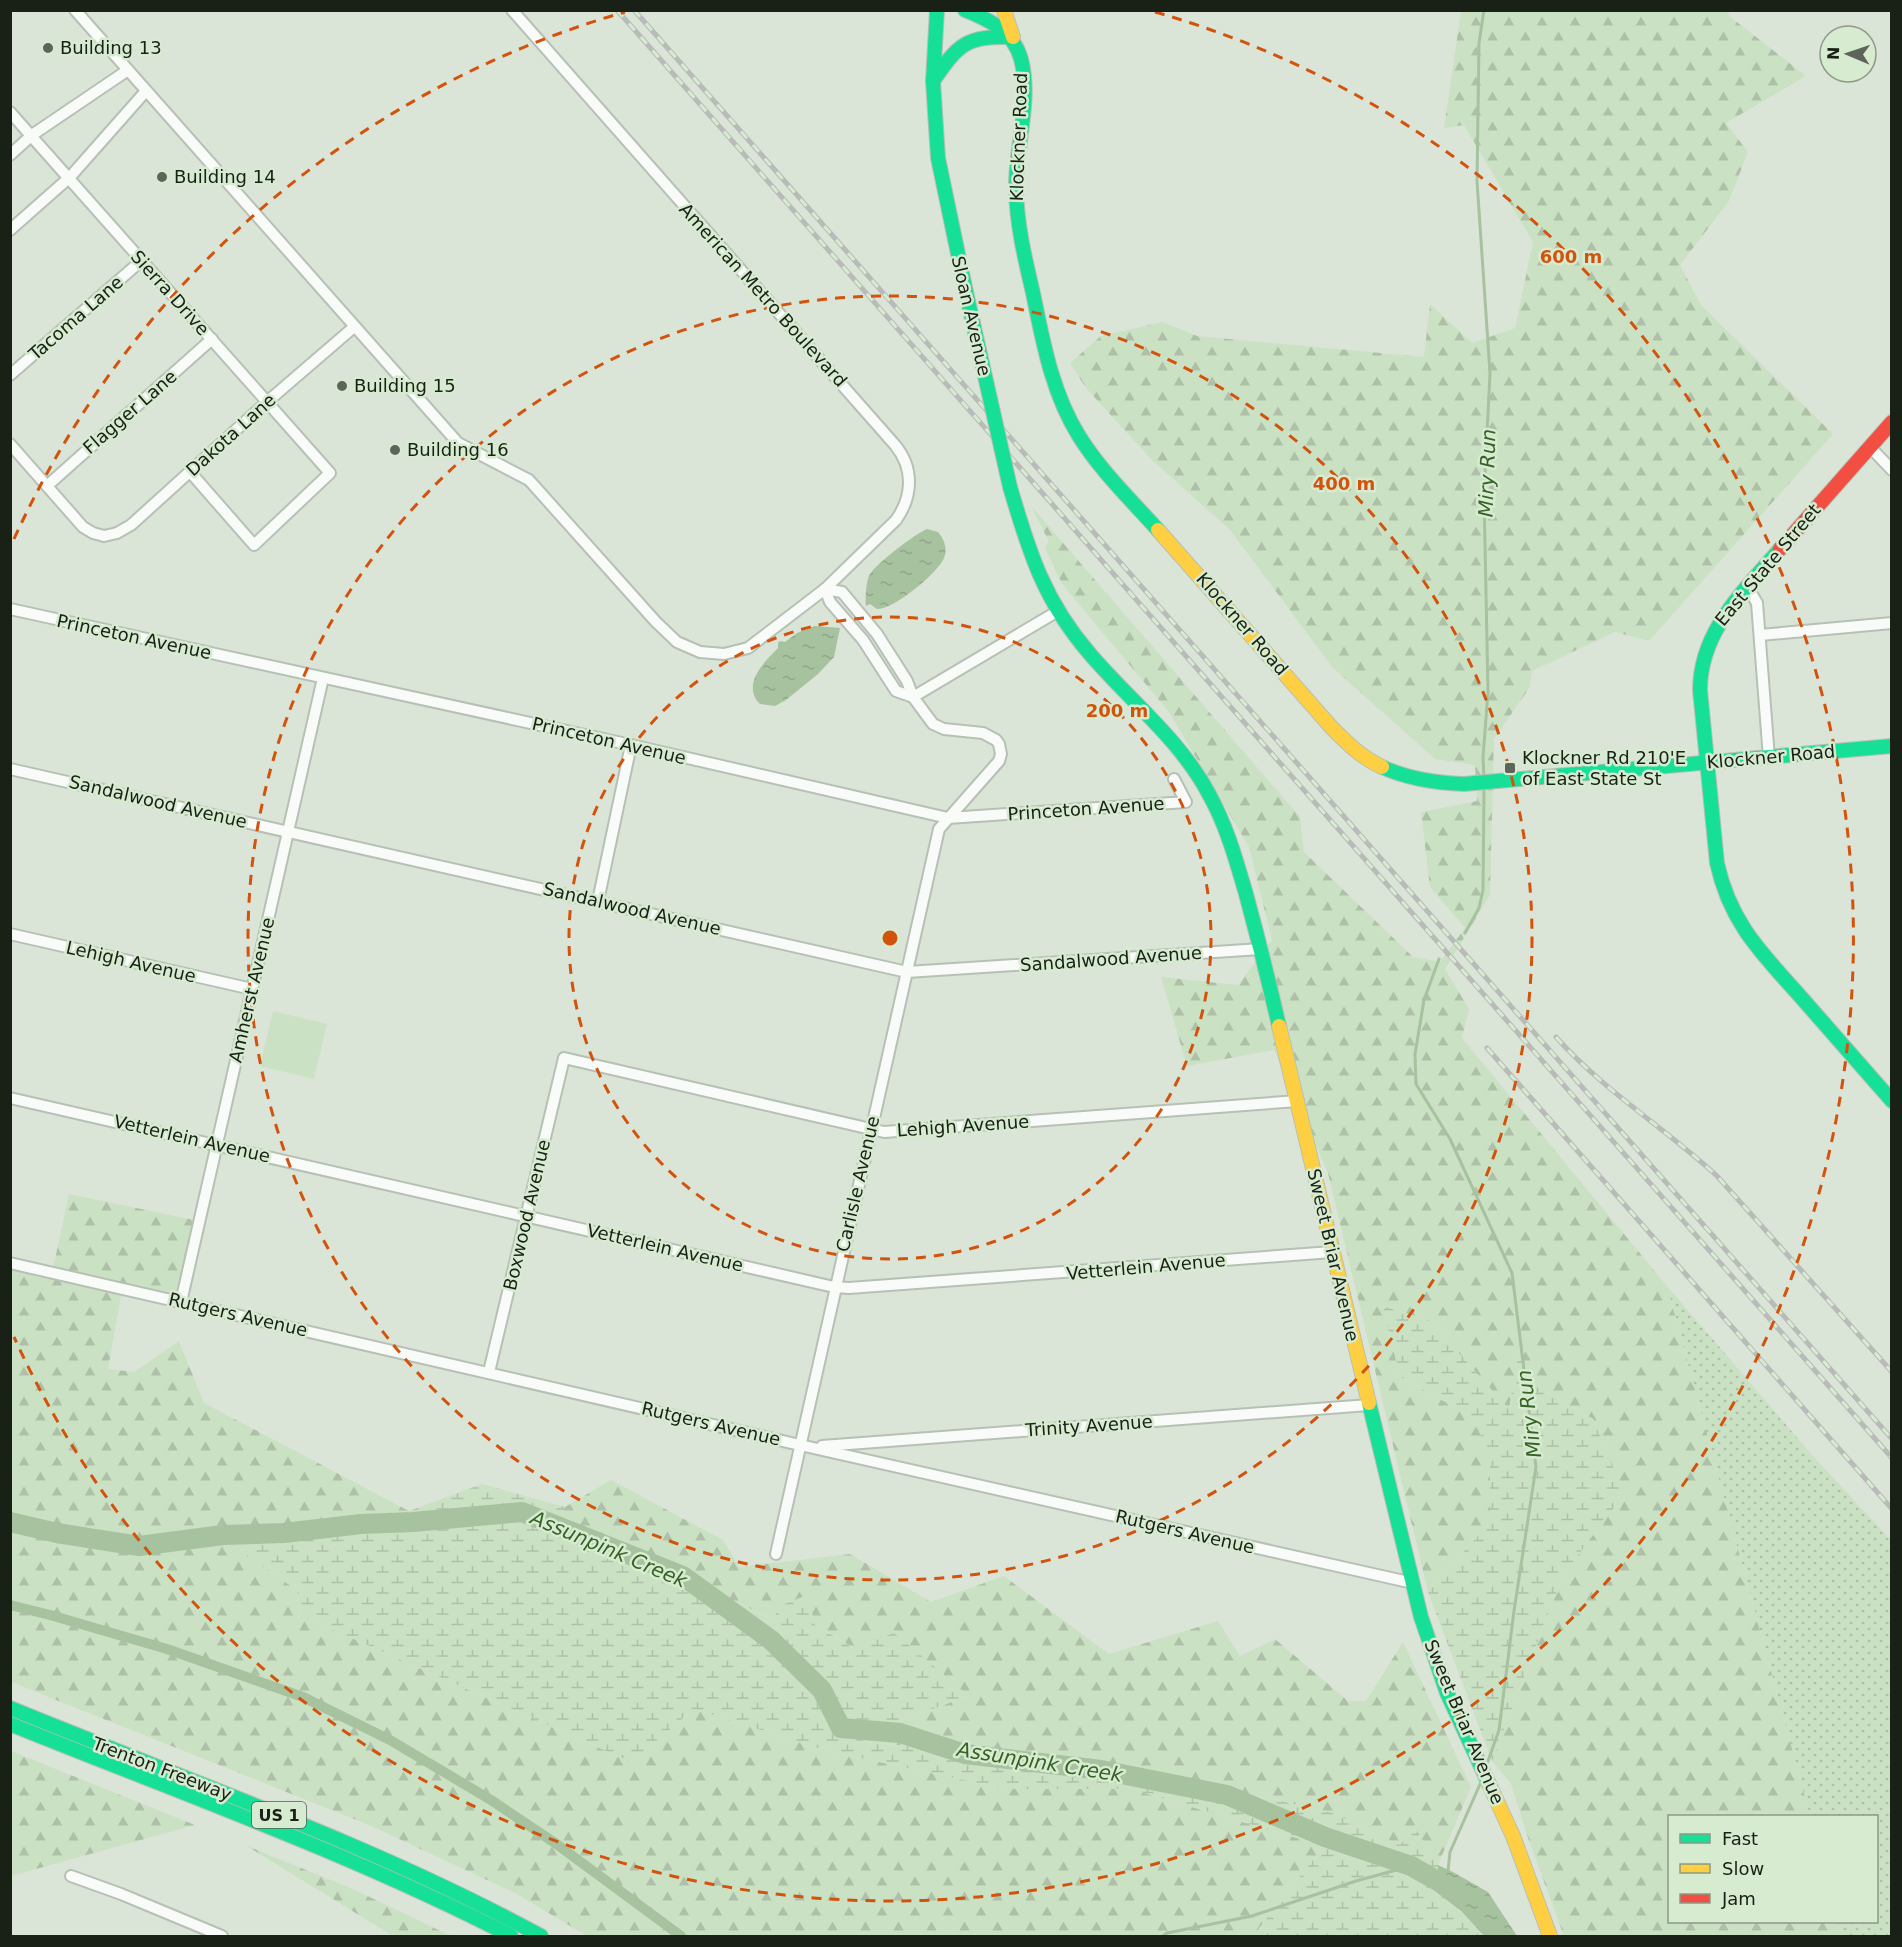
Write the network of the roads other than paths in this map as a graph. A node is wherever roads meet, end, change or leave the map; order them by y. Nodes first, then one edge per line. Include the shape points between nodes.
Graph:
1 (75, 10) edge
2 (512, 10) edge
3 (937, 10) edge
4 (965, 10) edge
5 (1004, 10) edge
6 (1013, 40) junction
7 (128, 70) junction
8 (933, 81) junction
9 (146, 91) junction
10 (10, 112) edge
11 (32, 135) junction
12 (10, 155) edge
13 (70, 177) junction
14 (10, 230) edge
15 (141, 261) junction
16 (354, 327) junction
17 (212, 339) junction
18 (10, 375) edge
19 (268, 401) junction
20 (1892, 422) edge
21 (10, 444) edge
22 (1869, 447) junction
23 (1892, 470) edge
24 (190, 473) junction
25 (48, 485) junction
26 (1748, 586) junction
27 (825, 589) junction
28 (10, 609) edge
29 (1058, 611) junction
30 (1892, 623) edge
31 (1760, 634) junction
32 (323, 678) junction
33 (913, 697) junction
34 (631, 745) junction
35 (1892, 746) edge
36 (1769, 758) junction
37 (1707, 763) junction
38 (10, 769) edge
39 (1174, 779) dead end
40 (948, 818) junction
41 (288, 831) junction
42 (598, 901) junction
43 (10, 934) edge
44 (1261, 949) junction
45 (907, 972) junction
46 (252, 989) junction
47 (564, 1058) joint
48 (10, 1098) edge
49 (1298, 1101) junction
50 (1892, 1101) edge
51 (870, 1130) junction
52 (216, 1144) junction
53 (526, 1216) junction
54 (1332, 1252) junction
55 (10, 1263) edge
56 (834, 1287) junction
57 (181, 1302) junction
58 (489, 1372) junction
59 (1369, 1405) junction
60 (805, 1446) junction
61 (776, 1554) dead end
62 (1413, 1583) junction
63 (10, 1708) edge
64 (10, 1724) edge
65 (71, 1876) dead end
66 (222, 1936) edge
67 (511, 1936) edge
68 (541, 1936) edge
69 (1550, 1936) edge

1 - 7 street, American Metro Boulevard
2 - 27 street, American Metro Boulevard via 903,457 909,485 900,514
3 - 8 main road, Sloan Avenue
4 - 6 main road via 994,23
5 - 6 main road, Klockner Road
6 - 8 main road via 983,37 965,43
6 - 37 main road, Klockner Road via 1024,82 1016,188 1018,225 1048,363 1059,396 1091,454 1332,728 1371,762 1402,776 1441,783
7 - 9 street, American Metro Boulevard
7 - 11 street
8 - 29 main road, Sloan Avenue, bridge via 938,158 1014,504 1028,550
9 - 13 street
9 - 16 street, American Metro Boulevard
10 - 11 street, Sierra Drive
11 - 12 street
11 - 13 street, Sierra Drive
13 - 14 street
13 - 15 street, Sierra Drive
15 - 17 street, Sierra Drive
15 - 18 street, Tacoma Lane
16 - 19 street, Dakota Lane
16 - 27 street, American Metro Boulevard via 458,443 521,474 536,486 681,645 709,654 743,650
17 - 19 street, Sierra Drive
17 - 25 street, Flagger Lane
19 - 24 street, Dakota Lane
19 - 24 street, Sierra Drive via 330,473 254,545
20 - 22 main road, East State Street
21 - 25 street
22 - 23 street
22 - 26 main road, East State Street
24 - 25 street, Dakota Lane via 131,525 104,536 83,526
26 - 31 street via 1757,603
26 - 37 main road, East State Street via 1716,626 1703,656 1700,690
27 - 33 street via 830,602 863,640 896,691
28 - 32 street, Princeton Avenue
29 - 33 street
29 - 44 main road, Sweet Briar Avenue via 1089,652 1170,738 1201,781 1231,842
30 - 31 street
31 - 36 street
32 - 34 street, Princeton Avenue
32 - 41 street, Amherst Avenue
33 - 40 street, Carlisle Avenue via 929,721 938,727 983,733 999,746 999,761
34 - 40 street, Princeton Avenue
34 - 42 street
35 - 36 main road, Klockner Road
36 - 37 main road, Klockner Road
37 - 50 main road, East State Street via 1717,863 1739,923
38 - 41 street, Sandalwood Avenue
39 - 40 street, Princeton Avenue via 1186,802
40 - 45 street, Carlisle Avenue via 939,829
41 - 42 street, Sandalwood Avenue
41 - 46 street, Amherst Avenue
42 - 45 street, Sandalwood Avenue
43 - 46 street, Lehigh Avenue
44 - 45 street, Sandalwood Avenue
44 - 49 main road, Sweet Briar Avenue
45 - 51 street, Carlisle Avenue
46 - 52 street, Amherst Avenue
47 - 51 street, Lehigh Avenue
47 - 53 street, Boxwood Avenue
48 - 52 street, Vetterlein Avenue
49 - 51 street, Lehigh Avenue
49 - 54 main road, Sweet Briar Avenue
51 - 56 street, Carlisle Avenue
52 - 53 street, Vetterlein Avenue
52 - 57 street, Amherst Avenue
53 - 56 street, Vetterlein Avenue
53 - 58 street, Boxwood Avenue
54 - 56 street, Vetterlein Avenue
54 - 59 main road, Sweet Briar Avenue
55 - 57 street, Rutgers Avenue
56 - 60 street, Carlisle Avenue
57 - 58 street, Rutgers Avenue
58 - 60 street, Rutgers Avenue
59 - 60 street, Trinity Avenue
59 - 62 main road, Sweet Briar Avenue
60 - 61 street, Carlisle Avenue
60 - 62 street, Rutgers Avenue
62 - 69 main road, Sweet Briar Avenue via 1432,1654 1517,1845
63 - 68 main road, Trenton Freeway / US 1 via 238,1798 444,1886
64 - 67 main road, Trenton Freeway / US 1 via 233,1812 438,1899
65 - 66 street

